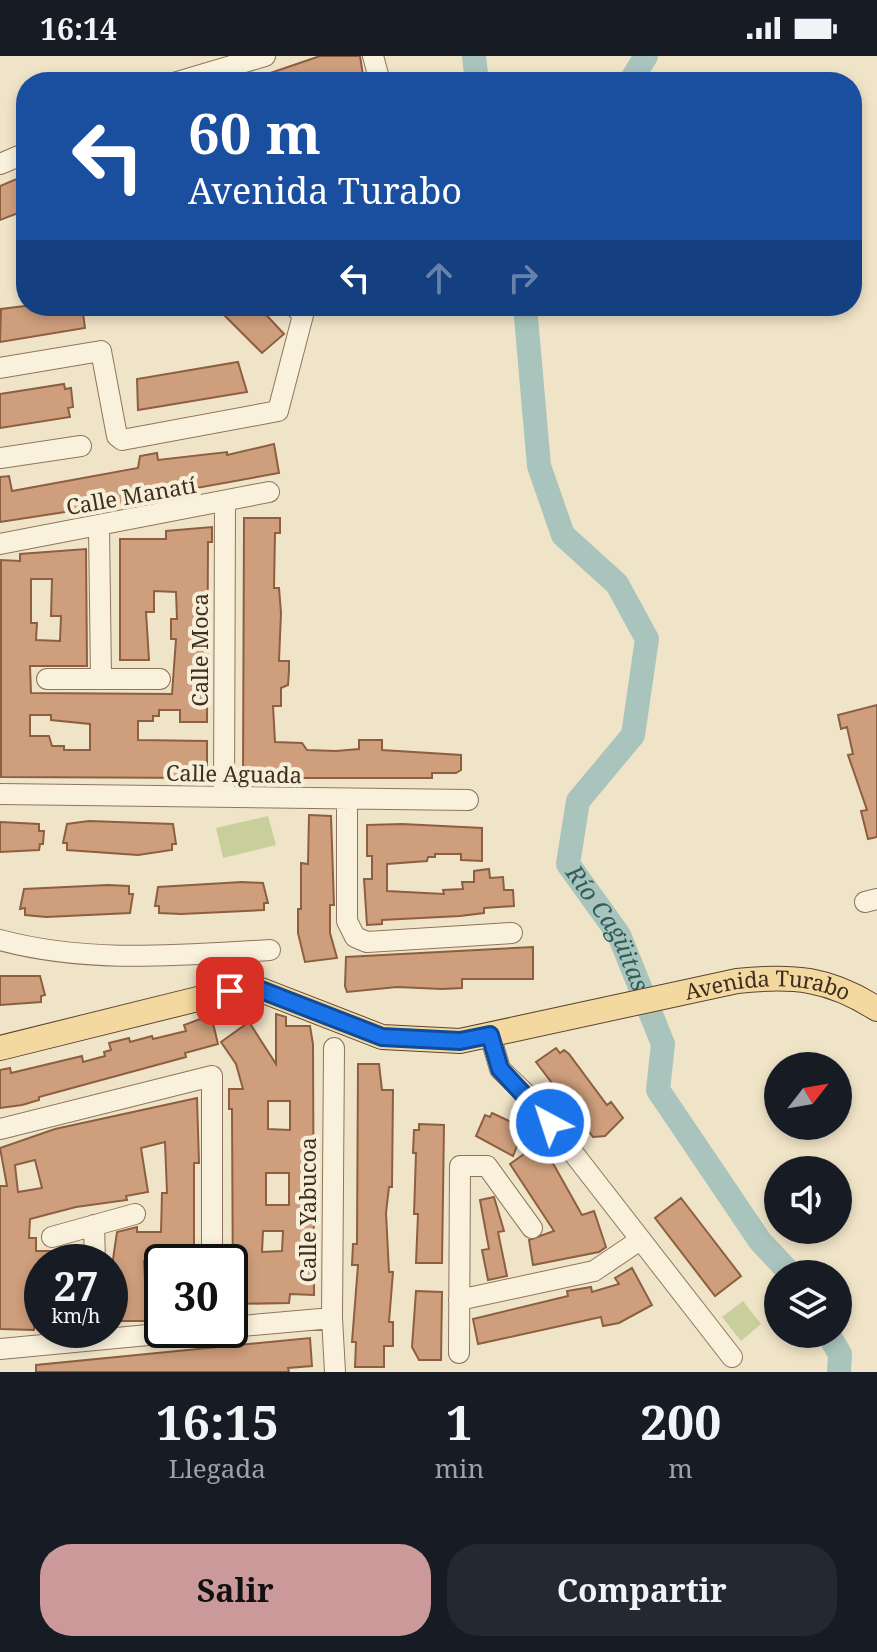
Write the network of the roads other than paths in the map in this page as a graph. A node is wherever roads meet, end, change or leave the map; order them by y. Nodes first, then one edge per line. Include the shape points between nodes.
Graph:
1 (265, 56) edge
2 (211, 72) edge
3 (299, 316) edge
4 (0, 368) edge
5 (81, 446) dead end
6 (0, 458) edge
7 (269, 492) dead end
8 (225, 504) junction
9 (99, 527) junction
10 (0, 544) edge
11 (101, 678) junction
12 (47, 679) dead end
13 (160, 679) dead end
14 (0, 794) edge
15 (224, 797) junction
16 (347, 799) junction
17 (468, 800) dead end
18 (512, 933) dead end
19 (0, 940) edge
20 (270, 950) dead end
21 (877, 1009) edge
22 (490, 1035) junction
23 (0, 1048) edge
24 (334, 1048) dead end
25 (0, 1129) edge
26 (135, 1214) dead end
27 (94, 1225) junction
28 (532, 1228) dead end
29 (52, 1237) dead end
30 (640, 1240) junction
31 (95, 1244) edge
32 (212, 1244) edge
33 (459, 1300) junction
34 (332, 1318) junction
35 (248, 1325) edge
36 (24, 1345) edge
37 (0, 1349) edge
38 (459, 1353) dead end
39 (732, 1357) dead end
40 (335, 1372) edge

1 - 2 street
3 - 4 street via 278,411 122,440 101,351
5 - 6 street
7 - 8 street, Calle Manatí
8 - 9 street, Calle Manatí
8 - 15 street, Calle Moca
9 - 10 street, Calle Manatí
9 - 11 street
11 - 12 street
11 - 13 street
14 - 15 street, Calle Aguada
15 - 16 street, Calle Aguada
16 - 17 street, Calle Aguada
16 - 18 street via 347,921 355,937 367,942
19 - 20 street via 122,958
21 - 22 main road, Avenida Turabo via 837,986 783,977 737,981
22 - 23 main road, Avenida Turabo via 460,1041 382,1037 261,990 230,991
22 - 30 street via 500,1069 532,1100
24 - 34 street, Calle Yabucoa
25 - 32 street via 212,1076
26 - 27 street
27 - 29 street
27 - 31 street
28 - 33 street via 487,1166 460,1166
30 - 33 street via 594,1271
30 - 39 street
33 - 38 street
34 - 35 street
34 - 40 street, Calle Yabucoa
36 - 37 street

